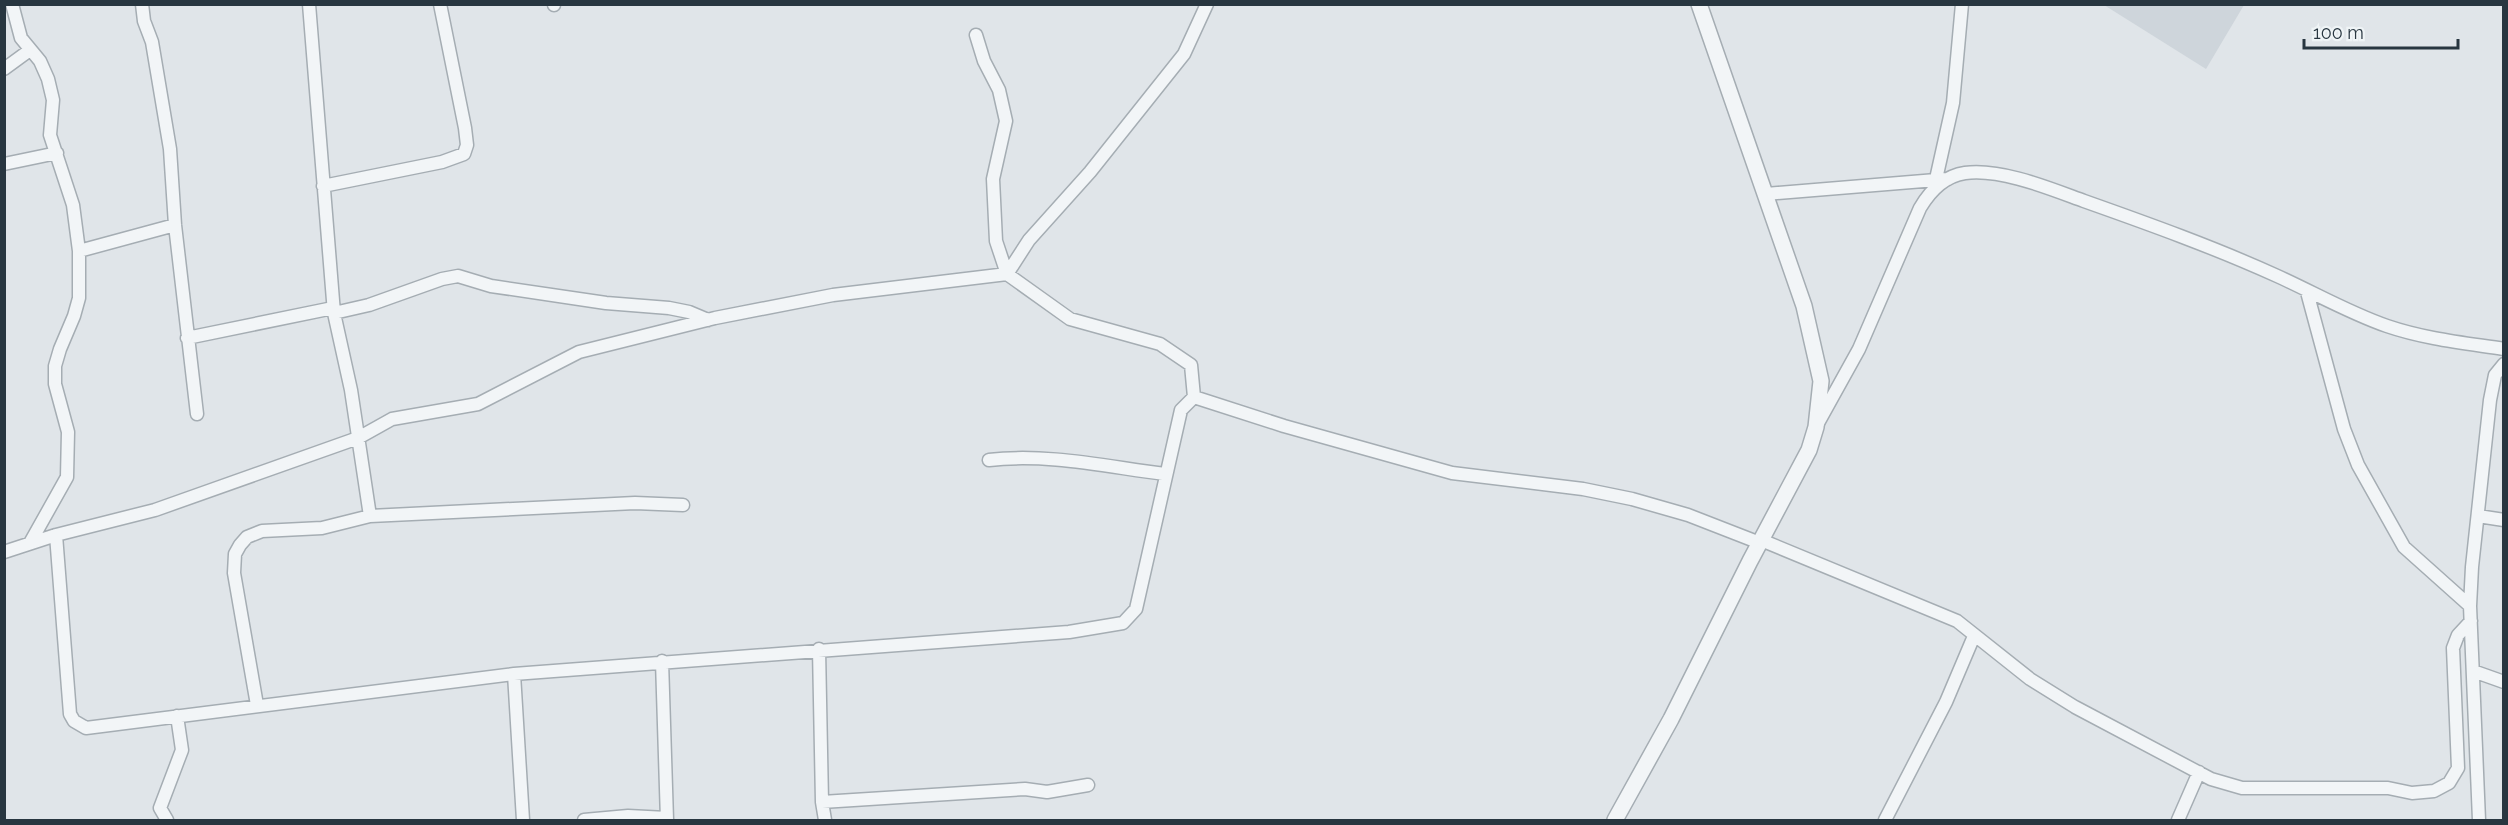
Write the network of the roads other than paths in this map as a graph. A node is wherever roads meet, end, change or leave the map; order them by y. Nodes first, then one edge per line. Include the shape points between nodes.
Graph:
1 (12, 4) edge
2 (142, 4) edge
3 (309, 4) edge
4 (440, 4) edge
5 (1206, 4) edge
6 (1699, 4) edge
7 (1962, 4) edge
8 (976, 35) dead end
9 (30, 50) junction
10 (6, 66) edge
11 (57, 153) junction
12 (4, 164) edge
13 (1942, 179) junction
14 (324, 186) junction
15 (1766, 194) junction
16 (175, 225) junction
17 (79, 251) junction
18 (1007, 274) junction
19 (2307, 292) junction
20 (334, 310) junction
21 (708, 320) junction
22 (187, 338) junction
23 (2504, 349) edge
24 (2504, 364) edge
25 (1194, 398) junction
26 (196, 414) dead end
27 (1816, 427) junction
28 (357, 438) junction
29 (989, 460) dead end
30 (1166, 474) junction
31 (683, 505) dead end
32 (370, 516) junction
33 (2478, 516) junction
34 (2504, 520) edge
35 (56, 535) junction
36 (1760, 542) junction
37 (30, 543) junction
38 (4, 552) edge
39 (2470, 606) junction
40 (2471, 621) junction
41 (1974, 636) junction
42 (819, 649) junction
43 (662, 661) junction
44 (2473, 671) junction
45 (514, 674) junction
46 (2504, 682) edge
47 (257, 705) junction
48 (177, 716) junction
49 (2199, 772) junction
50 (1088, 785) dead end
51 (822, 802) junction
52 (667, 819) edge
53 (167, 820) edge
54 (524, 820) edge
55 (584, 820) edge
56 (825, 820) edge
57 (1616, 820) edge
58 (1885, 820) edge
59 (2178, 820) edge
60 (2479, 820) edge

1 - 9 street via 21,38
2 - 16 street via 170,149
3 - 14 street
4 - 14 street via 465,128 464,154
5 - 18 street via 1184,54 1090,172 1029,240
6 - 15 street
7 - 13 street
8 - 18 street via 999,90 1006,121 993,179 996,242
9 - 10 street
9 - 11 street via 48,79 53,100 50,135
11 - 12 street
11 - 17 street via 74,205
13 - 15 street
13 - 19 street via 1984,172 2054,190 2184,237
13 - 27 street via 1920,208 1859,349
14 - 20 street
15 - 27 street via 1804,306 1817,359 1821,381
16 - 17 street
16 - 22 street
17 - 37 street via 79,298 55,366 55,384 68,432 67,477
18 - 21 street via 833,295
18 - 25 street via 1070,320 1168,349 1191,365
19 - 23 street via 2386,326 2420,336
19 - 39 street via 2344,429 2358,465 2404,547
20 - 21 street via 369,305 459,276 492,286 669,308
20 - 22 street
20 - 28 street
21 - 28 street via 579,352 478,404 392,419
22 - 26 street
24 - 33 street via 2495,375 2490,400
25 - 30 street via 1181,410
25 - 36 street via 1452,473 1632,498
27 - 36 street via 1809,450
28 - 32 street
28 - 35 street via 155,510
29 - 30 street via 1054,460
30 - 42 street via 1136,609 1123,623 1069,632
31 - 32 street via 635,503
32 - 47 street via 322,528 262,531 240,545 235,554 234,573
33 - 34 street
33 - 39 street
35 - 37 street
35 - 48 street via 69,704 74,721 86,728
36 - 41 street via 1957,621
36 - 57 street
37 - 38 street
39 - 40 street
40 - 44 street
40 - 49 street via 2458,635 2453,648 2458,768 2450,783 2434,791 2412,793 2388,788 2242,788
41 - 49 street via 2074,707
41 - 58 street via 1946,702
42 - 43 street
42 - 51 street
43 - 45 street
43 - 52 street
44 - 46 street
44 - 60 street
45 - 47 street
45 - 54 street
47 - 48 street
48 - 53 street via 182,750 160,808
49 - 59 street
50 - 51 street via 1047,792 1025,789
51 - 56 street
52 - 55 street via 628,816

